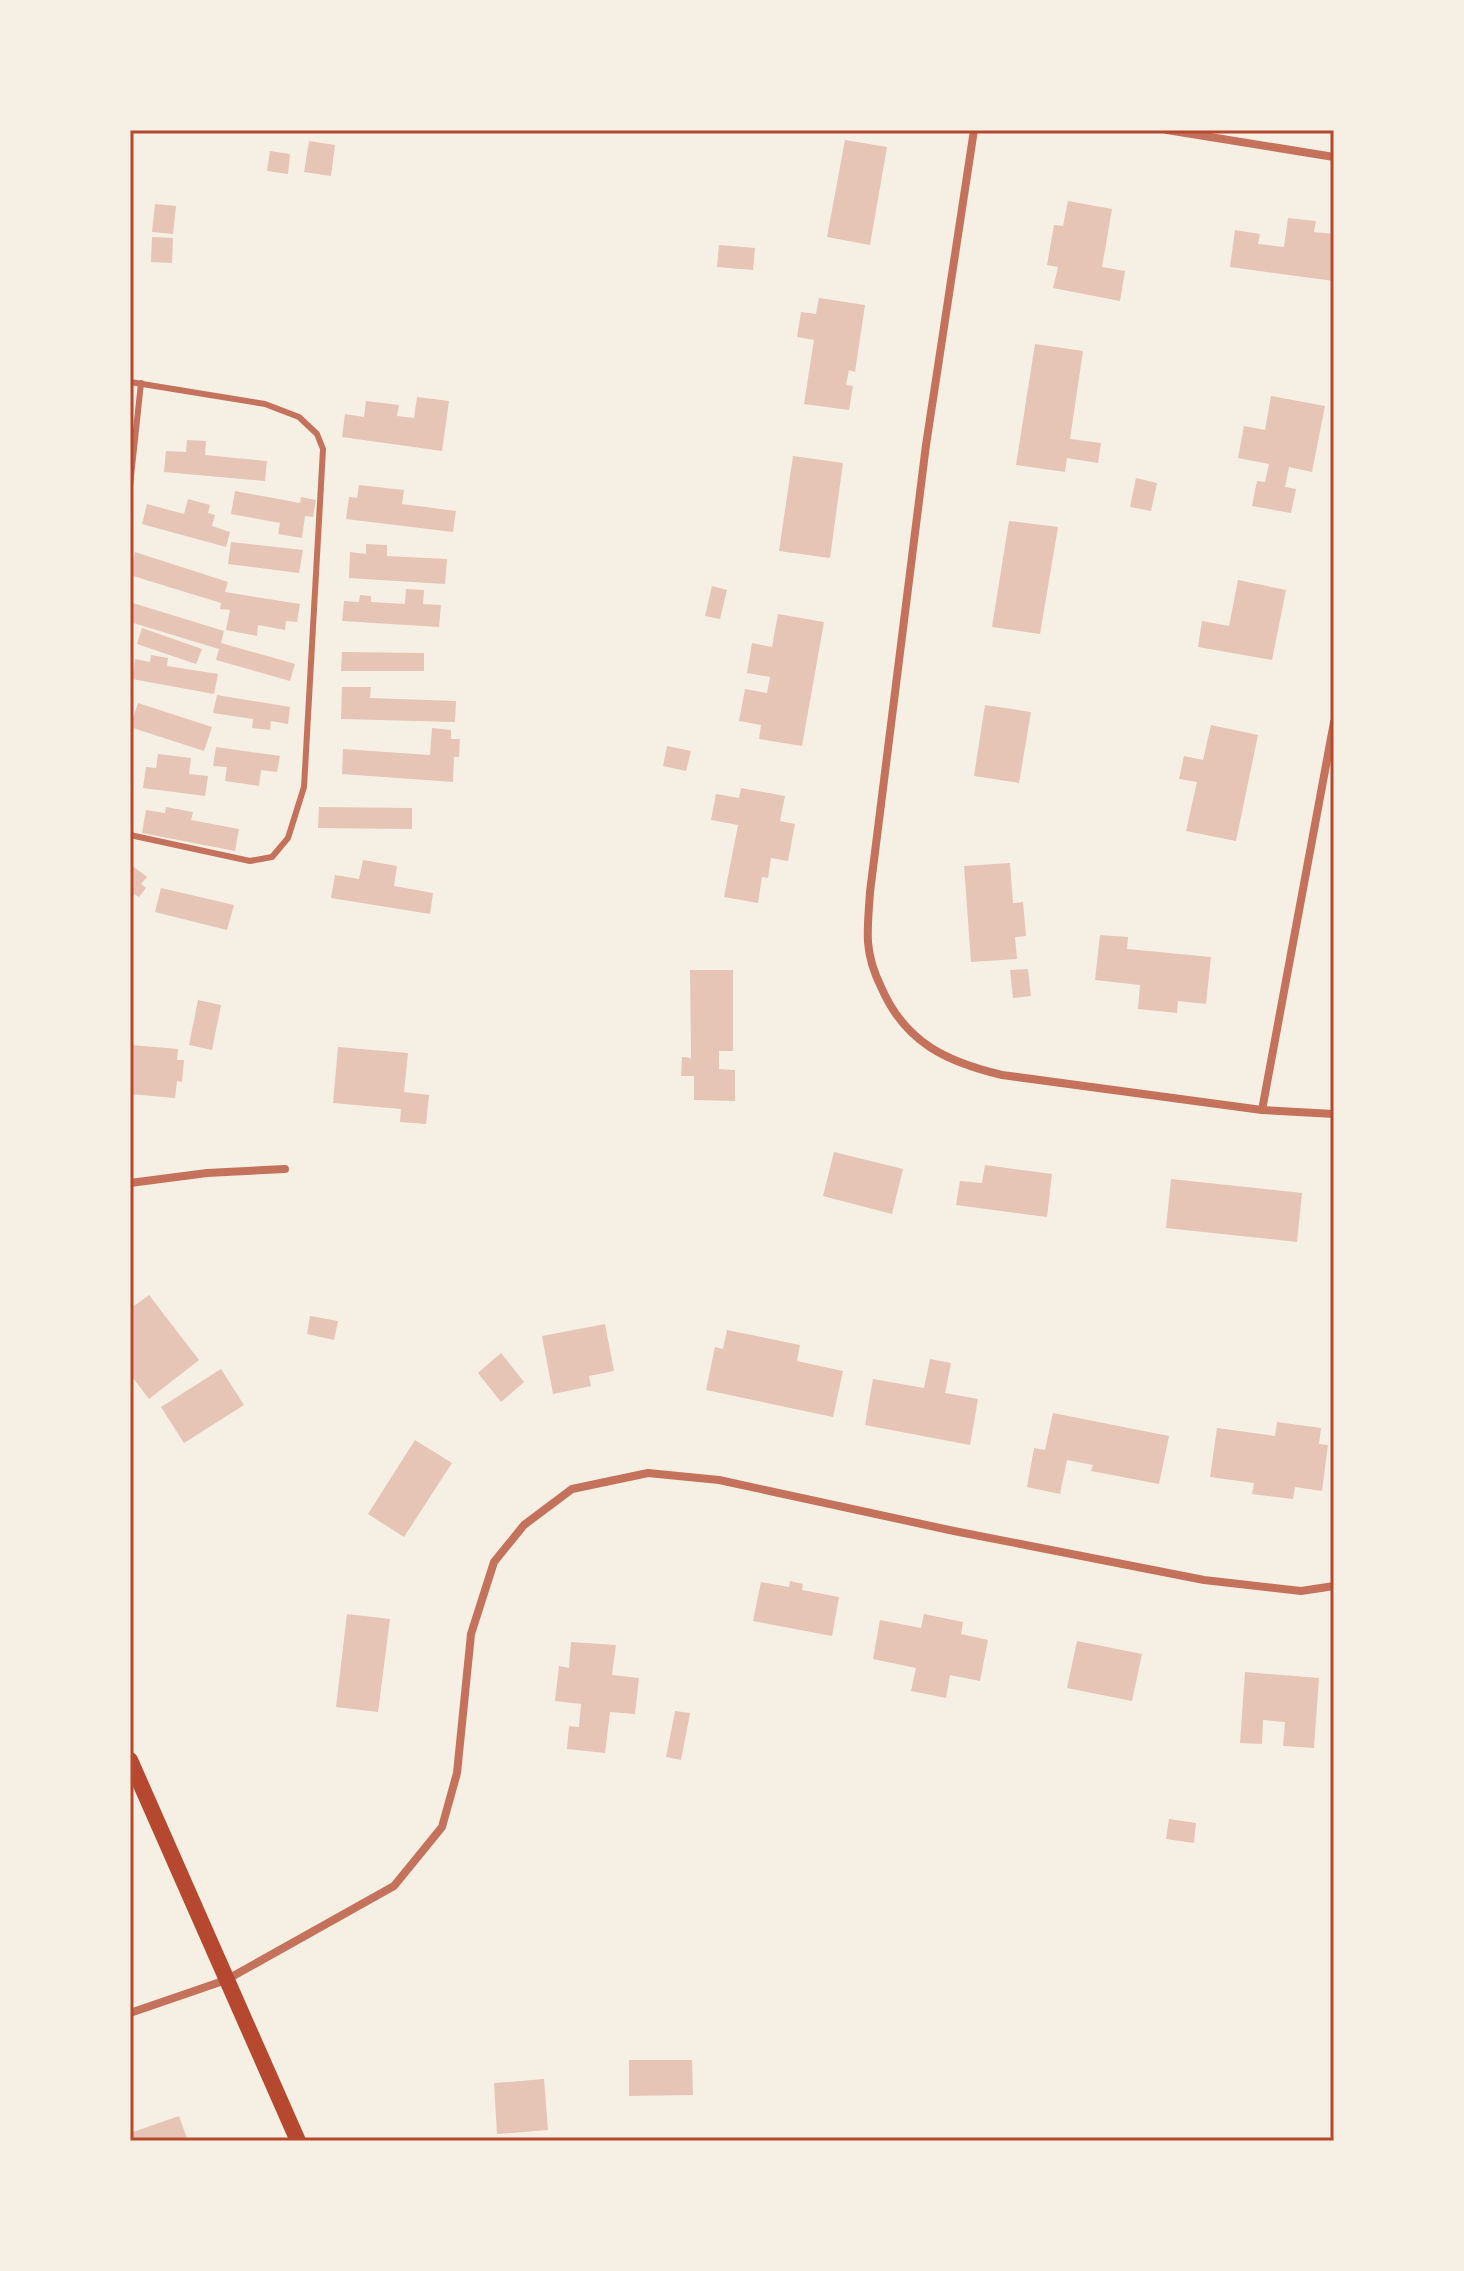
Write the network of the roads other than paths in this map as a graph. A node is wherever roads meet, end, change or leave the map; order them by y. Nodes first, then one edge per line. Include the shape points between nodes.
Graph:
1 (974, 130) edge
2 (1167, 130) edge
3 (1334, 157) edge
4 (130, 382) edge
5 (141, 383) junction
6 (130, 486) edge
7 (1334, 722) edge
8 (130, 835) edge
9 (1262, 1110) junction
10 (1334, 1114) edge
11 (285, 1169) dead end
12 (130, 1183) edge
13 (1334, 1586) edge
14 (130, 1760) edge
15 (226, 1980) junction
16 (130, 2013) edge
17 (298, 2141) edge

1 - 9 street via 926,445 870,892 868,943 875,974 890,1008 913,1035 971,1067
2 - 3 street
4 - 5 lane
5 - 6 lane
5 - 8 lane via 265,404 299,417 317,434 323,449 304,787 288,838 272,857 250,861
7 - 9 street
9 - 10 street
11 - 12 street
13 - 15 street via 1301,1591 1204,1580 719,1480 648,1473 572,1489 524,1525 494,1562 471,1634 457,1773 442,1827 394,1886
14 - 15 main road
15 - 16 street
15 - 17 main road

